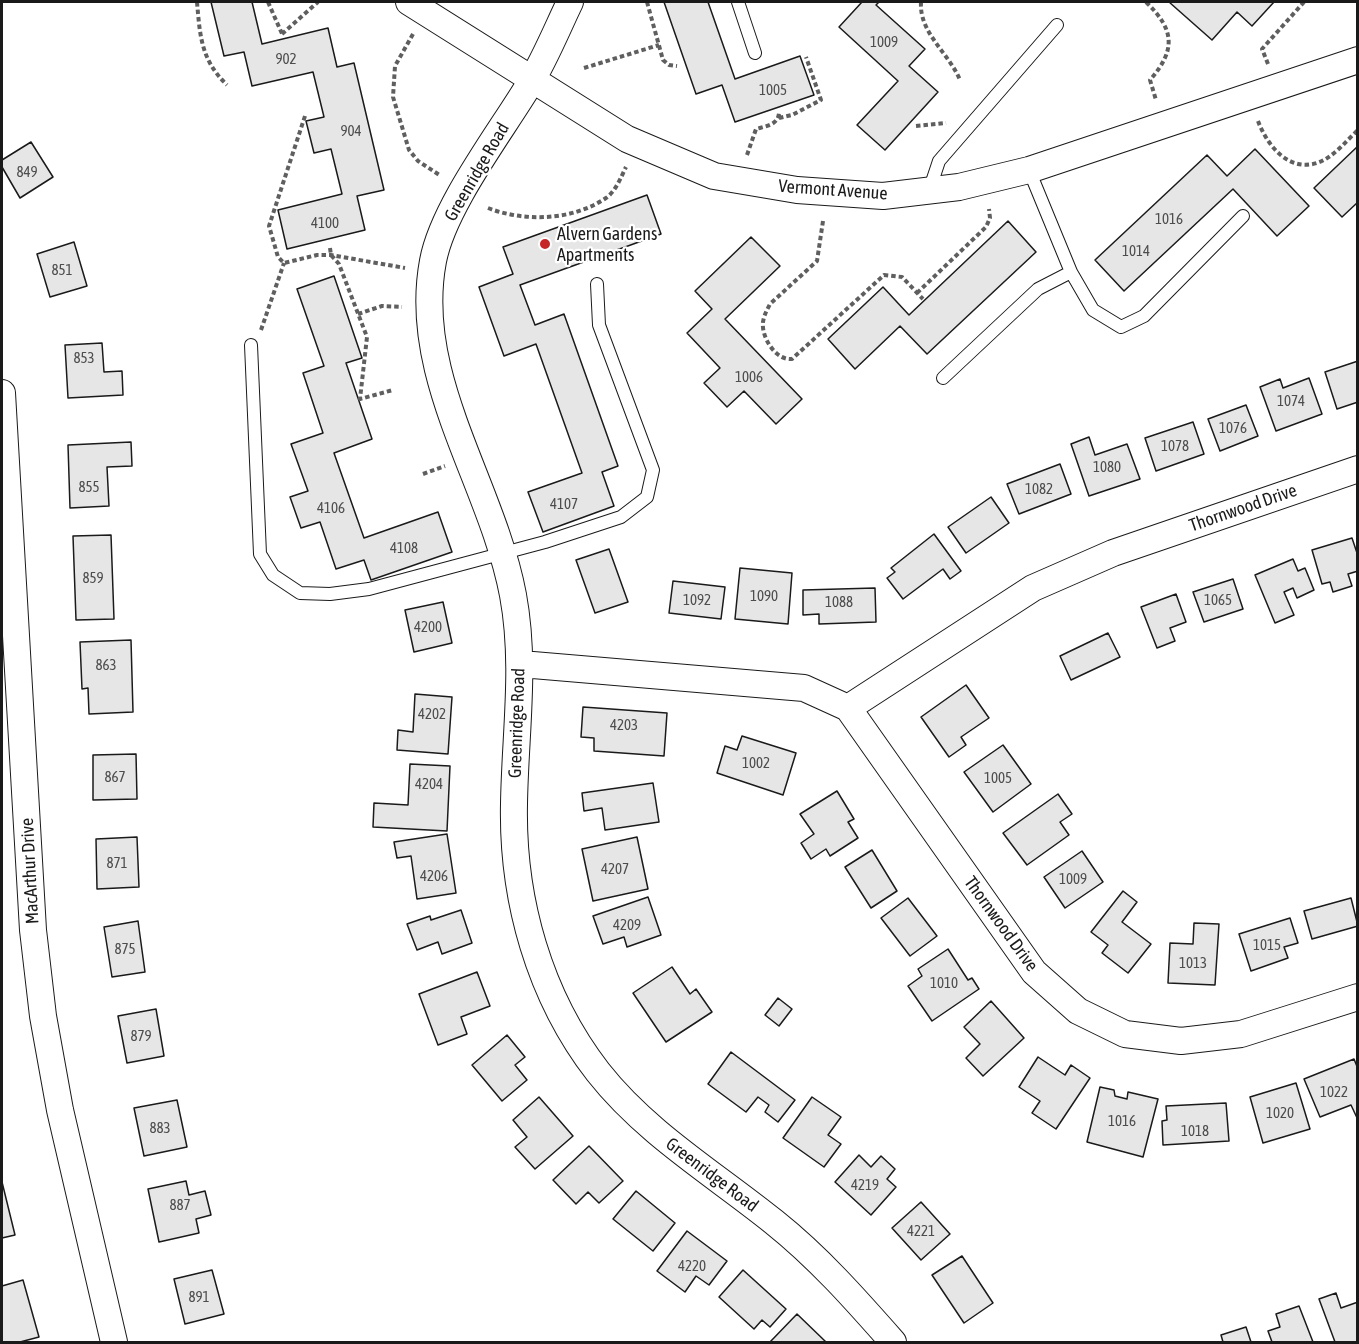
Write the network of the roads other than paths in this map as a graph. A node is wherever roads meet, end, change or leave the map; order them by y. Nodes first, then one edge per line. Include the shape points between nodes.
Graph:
1 (409, 2) edge
2 (570, 2) edge
3 (738, 2) edge
4 (1057, 26) dead end
5 (755, 54) dead end
6 (1358, 60) edge
7 (532, 80) junction
8 (1029, 170) junction
9 (929, 191) junction
10 (1244, 216) dead end
11 (1071, 272) junction
12 (597, 284) dead end
13 (251, 345) road end
14 (944, 378) dead end
15 (2, 393) edge
16 (1358, 468) edge
17 (502, 553) junction
18 (520, 664) junction
19 (848, 708) junction
20 (1358, 997) edge
21 (114, 1342) edge
22 (893, 1342) edge

1 - 7 street, Vermont Avenue
2 - 7 street, Greenridge Road
3 - 5 lane
4 - 9 lane via 939,161
6 - 8 street, Vermont Avenue
7 - 9 street, Vermont Avenue via 627,139 714,176 797,190 883,196
7 - 17 street, Greenridge Road via 450,213 433,257 429,297 434,361
8 - 9 street, Vermont Avenue
8 - 11 lane
10 - 11 lane via 1144,316 1121,327 1093,310
11 - 14 lane via 1038,289
12 - 17 lane via 599,325 652,470 647,497 621,517
13 - 17 lane via 260,554 273,575 300,593 330,594 369,589
15 - 21 street, MacArthur Drive via 33,930 43,1016 60,1110
16 - 19 street, Thornwood Drive via 1113,553 1034,588
17 - 18 street, Greenridge Road via 513,595
18 - 19 street via 804,688
18 - 22 street, Greenridge Road via 513,806 517,883 534,950 558,1008 598,1071 652,1130 776,1224 840,1281
19 - 20 street, Thornwood Drive via 1034,972 1078,1011 1125,1034 1181,1041 1242,1034

